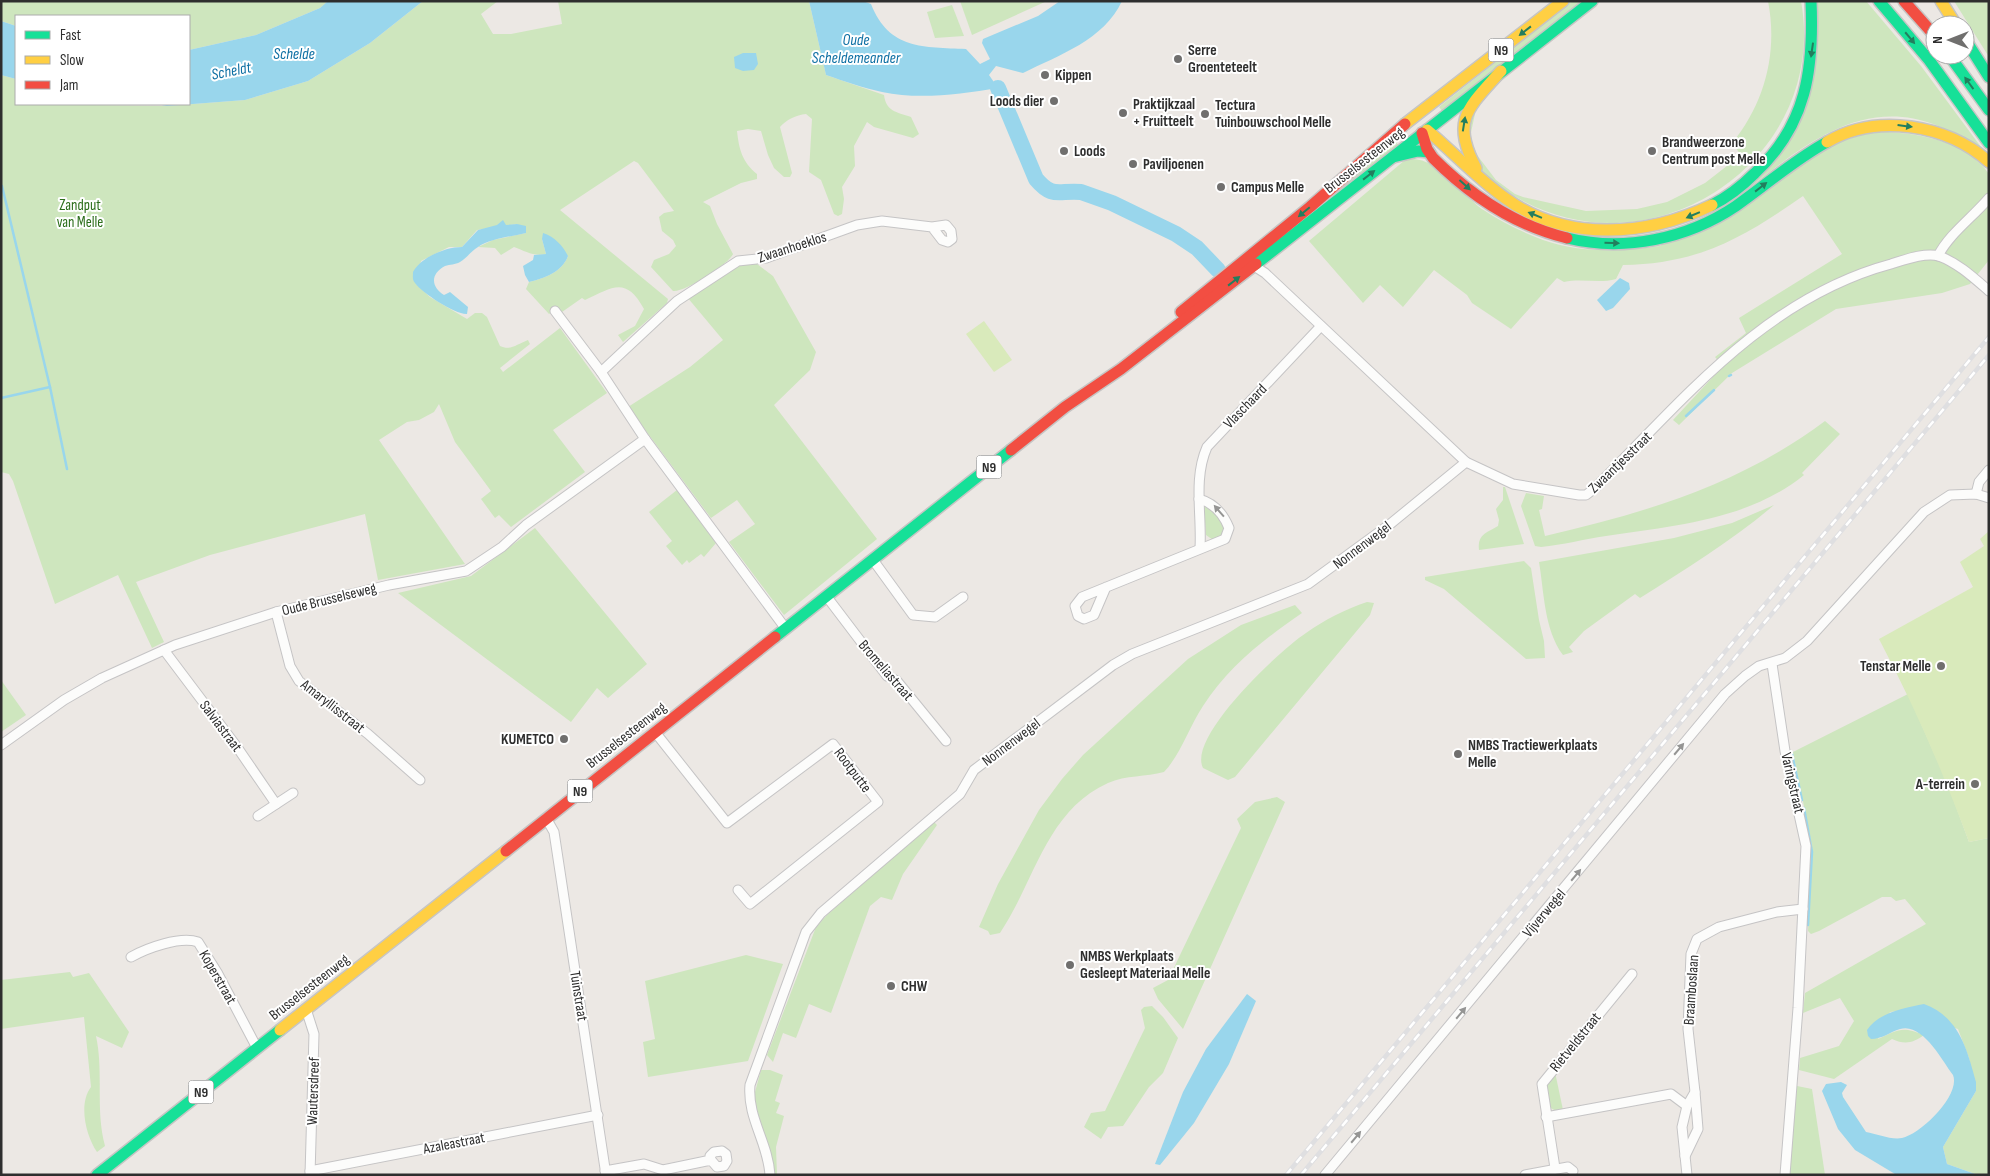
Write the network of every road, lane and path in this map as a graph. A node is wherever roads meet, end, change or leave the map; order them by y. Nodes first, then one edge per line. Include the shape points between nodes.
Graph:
1 (1563, 1) edge
2 (1592, 1) edge
3 (1811, 1) edge
4 (1878, 1) edge
5 (1904, 1) edge
6 (1941, 1) edge
7 (1950, 15) edge
8 (1925, 25) edge
9 (1975, 55) edge
10 (1956, 65) edge
11 (1501, 71) junction
12 (1989, 77) edge
13 (1438, 99) junction
14 (1989, 110) edge
15 (1423, 131) junction
16 (1390, 135) junction
17 (1989, 143) edge
18 (1429, 152) junction
19 (1393, 157) junction
20 (1988, 161) edge
21 (1486, 184) junction
22 (1989, 198) edge
23 (932, 227) dead end
24 (1259, 249) junction
25 (1938, 256) junction
26 (1255, 264) junction
27 (1239, 265) junction
28 (1989, 291) edge
29 (555, 311) dead end
30 (1321, 326) junction
31 (600, 372) junction
32 (1081, 395) junction
33 (645, 439) junction
34 (1466, 462) junction
35 (1989, 470) edge
36 (1976, 494) junction
37 (1989, 498) edge
38 (1199, 499) junction
39 (1200, 548) junction
40 (873, 560) junction
41 (1106, 587) dead end
42 (827, 597) junction
43 (963, 597) dead end
44 (276, 612) junction
45 (786, 629) junction
46 (164, 650) junction
47 (1772, 664) junction
48 (655, 732) junction
49 (946, 741) dead end
50 (1, 745) edge
51 (420, 780) dead end
52 (293, 793) dead end
53 (276, 804) junction
54 (258, 816) dead end
55 (546, 818) junction
56 (738, 890) dead end
57 (1803, 909) junction
58 (131, 957) dead end
59 (1632, 974) dead end
60 (306, 1010) junction
61 (257, 1048) junction
62 (1695, 1092) junction
63 (1687, 1106) junction
64 (598, 1115) junction
65 (1546, 1117) junction
66 (1685, 1156) junction
67 (711, 1160) dead end
68 (1555, 1168) junction
69 (1573, 1171) dead end
70 (310, 1173) edge
71 (606, 1173) edge
72 (97, 1175) edge
73 (770, 1175) edge
74 (1325, 1175) edge
75 (1525, 1175) edge
76 (1687, 1175) edge
77 (1785, 1175) edge

1 -> 13 main road, Brusselsesteenweg / N9
2 - 11 main road, Brusselsesteenweg / N9
3 -> 21 main road via 1814,42 1800,108 1774,154 1754,176 1709,208 1650,228 1599,231 1537,217
4 -> 17 main road via 1929,60
5 - 8 main road
6 - 7 main road
9 - 12 main road
14 -> 10 main road
11 - 15 main road, Brusselsesteenweg / N9
21 -> 11 main road via 1466,153 1462,124 1468,107
13 - 15 main road via 1425,116
13 - 16 main road, Brusselsesteenweg / N9
15 - 16 main road
15 - 18 main road
15 - 19 main road, Brusselsesteenweg / N9
15 - 21 main road
16 -> 24 main road, Brusselsesteenweg / N9
18 - 19 main road via 1418,151
18 -> 20 main road via 1485,203 1517,222 1580,242 1608,244 1658,239 1707,222 1742,202 1813,149 1847,132 1873,124 1911,126 1947,135
26 -> 19 main road, Brusselsesteenweg / N9
22 - 25 street via 1942,247
23 - 31 street, Zwaanhoeklos via 882,221 858,224 766,258 738,262 677,301
24 - 26 street
24 - 27 main road, Brusselsesteenweg / N9
25 - 28 street via 1965,271
25 - 34 street, Zwaantjesstraat via 1915,257 1866,270 1805,298 1782,313 1712,371 1586,495 1513,484
26 - 27 street
26 - 30 street, Zwaantjesstraat
32 -> 26 main road, Brusselsesteenweg / N9 via 1096,388
27 - 32 main road, Brusselsesteenweg / N9 via 1093,380
29 - 31 street
30 - 34 street, Zwaantjesstraat
30 - 38 street, Vlaschaard via 1207,447 1201,460
31 - 33 street
32 - 40 main road, Brusselsesteenweg / N9
33 - 44 street, Oude Brusselseweg via 466,571 389,585
33 - 45 street
34 - 73 street, Nonnenwegel via 1390,525 1308,584 1132,654 1113,665 974,770 960,794 821,913 806,932 750,1085 749,1101 767,1155
35 - 36 street via 1979,482
36 - 37 street
36 - 47 street via 1950,495 1924,512 1830,618 1793,652
38 - 39 street, Vlaschaard
39 -> 38 street via 1225,539 1229,528 1212,502
39 - 41 street
40 - 42 main road, Brusselsesteenweg / N9
40 - 43 street via 913,615 935,617
42 - 45 main road, Brusselsesteenweg / N9
42 - 49 street, Bromeliastraat via 887,676 897,681
44 - 46 street, Oude Brusselseweg via 215,630
44 - 51 street, Amaryllisstraat via 290,666 299,681 368,734
45 - 48 main road, Brusselsesteenweg / N9
46 - 50 street, Oude Brusselseweg via 102,678 64,700
46 - 53 street, Salviastraat
47 - 57 street, Varingstraat via 1786,758 1805,836
74 -> 47 street, Vijverwegel via 1725,694 1759,666
48 - 55 main road, Brusselsesteenweg / N9
48 - 56 street, Rootputte via 727,823 833,744 878,802 750,904
52 - 53 street
53 - 54 street
55 - 60 main road, Brusselsesteenweg / N9
55 - 64 street, Tuinstraat via 554,832
57 - 62 street, Braamboslaan via 1777,912 1719,927 1697,939 1691,954 1688,1012
57 - 77 street, Varingstraat
58 - 61 street, Koperstraat via 166,944 198,942
59 - 65 street, Rietveldstraat via 1542,1084
60 - 61 main road, Brusselsesteenweg / N9
60 - 70 street, Wautersdreef via 314,1034
61 - 72 main road, Brusselsesteenweg / N9
62 - 63 street
62 - 66 street, Braamboslaan via 1698,1129
63 - 65 street via 1671,1094
63 - 66 street via 1682,1127
64 - 70 street, Azaleastraat
64 - 71 street, Tuinstraat
65 - 68 street, Rietveldstraat
66 - 76 street
67 - 71 street via 663,1170 644,1164
68 - 69 street via 1568,1167
68 - 75 street

